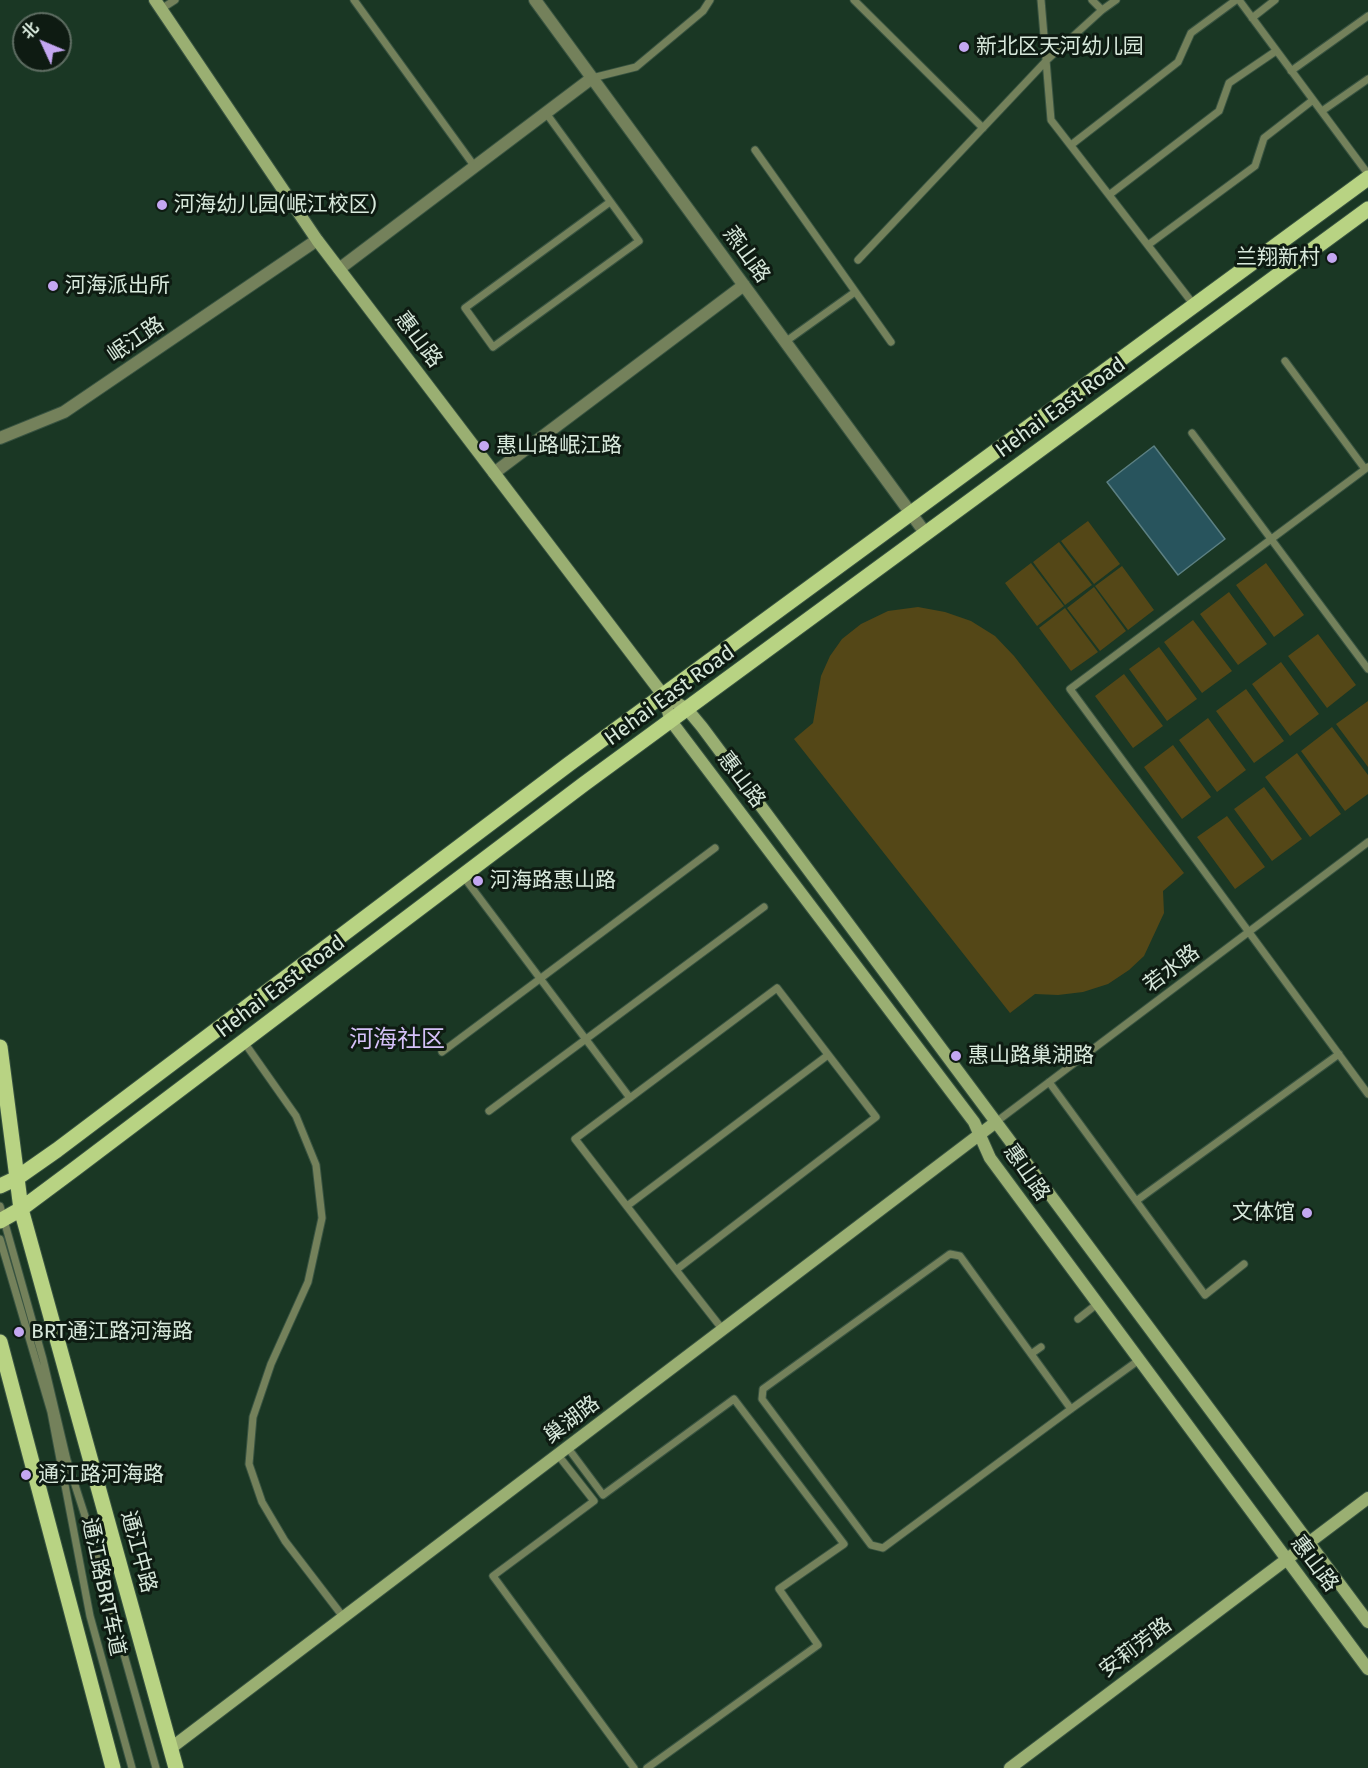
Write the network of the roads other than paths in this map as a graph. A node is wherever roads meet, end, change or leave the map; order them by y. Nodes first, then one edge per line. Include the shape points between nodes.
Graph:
1 (174, 0) edge
2 (354, 0) edge
3 (536, 0) edge
4 (710, 0) edge
5 (854, 0) edge
6 (1041, 0) edge
7 (1092, 0) edge
8 (1116, 0) edge
9 (1238, 0) edge
10 (1275, 0) edge
11 (158, 4) edge
12 (1102, 10) junction
13 (1368, 16) edge
14 (1252, 18) junction
15 (1276, 51) junction
16 (1047, 60) junction
17 (1292, 71) junction
18 (592, 78) junction
19 (1368, 79) edge
20 (1313, 100) junction
21 (1322, 111) junction
22 (546, 113) junction
23 (983, 128) junction
24 (1071, 145) junction
25 (755, 150) dead end
26 (475, 167) junction
27 (1368, 176) edge
28 (1109, 195) junction
29 (610, 202) junction
30 (1368, 209) edge
31 (317, 240) junction
32 (1148, 245) junction
33 (858, 260) dead end
34 (339, 269) junction
35 (744, 285) junction
36 (855, 292) junction
37 (1195, 305) junction
38 (785, 342) junction
39 (891, 342) dead end
40 (1285, 361) dead end
41 (1192, 433) dead end
42 (0, 438) edge
43 (1367, 468) edge
44 (494, 473) junction
45 (911, 513) junction
46 (926, 534) junction
47 (1272, 539) junction
48 (1368, 669) edge
49 (663, 695) junction
50 (687, 709) junction
51 (670, 721) junction
52 (1368, 842) edge
53 (715, 848) dead end
54 (463, 876) junction
55 (764, 907) dead end
56 (1250, 931) junction
57 (540, 979) junction
58 (585, 1040) junction
59 (244, 1042) junction
60 (0, 1047) edge
61 (442, 1052) dead end
62 (1339, 1054) junction
63 (828, 1055) junction
64 (1049, 1082) junction
65 (1368, 1094) edge
66 (630, 1098) junction
67 (489, 1111) dead end
68 (996, 1122) junction
69 (979, 1134) junction
70 (17, 1178) junction
71 (0, 1186) edge
72 (1136, 1201) junction
73 (627, 1206) junction
74 (21, 1209) junction
75 (1, 1215) edge
76 (0, 1239) edge
77 (1244, 1264) dead end
78 (676, 1270) junction
79 (1097, 1304) junction
80 (1078, 1319) dead end
81 (723, 1330) junction
82 (0, 1342) edge
83 (1041, 1347) dead end
84 (1031, 1354) junction
85 (1139, 1360) junction
86 (1071, 1409) junction
87 (563, 1452) junction
88 (1368, 1498) edge
89 (1308, 1542) junction
90 (1286, 1559) junction
91 (344, 1618) junction
92 (1368, 1622) edge
93 (1368, 1669) edge
94 (171, 1748) junction
95 (113, 1768) edge
96 (132, 1768) edge
97 (156, 1768) edge
98 (176, 1768) edge
99 (634, 1768) edge
100 (647, 1768) edge
101 (1010, 1768) edge

1 - 11 lane
2 - 26 lane
3 - 18 street, 燕山路
4 - 18 lane via 636,67
5 - 23 lane
6 - 16 lane
7 - 12 lane
8 - 12 lane
9 - 14 lane
9 - 24 lane via 1191,33 1178,62
10 - 14 lane
11 - 31 street, 惠山路
12 - 16 lane
13 - 17 lane
14 - 15 lane
15 - 17 lane
15 - 28 lane via 1229,83 1220,111
16 - 23 lane
16 - 24 lane via 1051,120
17 - 20 lane
18 - 22 street
18 - 35 street, 燕山路
19 - 21 lane
20 - 21 lane
20 - 32 lane via 1264,138 1255,166
21 - 27 lane
22 - 26 street
22 - 29 lane
23 - 33 lane
24 - 28 lane
25 - 36 lane
26 - 34 street
27 - 37 main road, Hehai East Road
28 - 32 lane
29 - 29 lane via 639,241 494,347 465,308
30 - 46 main road, Hehai East Road
31 - 34 street, 惠山路
31 - 42 street, 岷江路 via 64,412
32 - 37 lane
34 - 44 street, 惠山路
35 - 38 street, 燕山路
35 - 44 street
36 - 38 lane
36 - 39 lane
37 - 45 main road, Hehai East Road
38 - 45 street, 燕山路
40 - 43 lane
41 - 47 lane
43 - 47 lane
44 - 49 street, 惠山路
45 - 46 street, 燕山路
45 - 49 main road, Hehai East Road
46 - 50 main road, Hehai East Road
47 - 48 lane
47 - 56 lane via 1070,689
49 - 50 street, 惠山路
49 - 51 street, 惠山路
49 - 70 main road, Hehai East Road
50 - 51 main road, Hehai East Road
50 - 68 street, 惠山路
51 - 54 main road, Hehai East Road
51 - 69 street, 惠山路 via 974,1122
52 - 56 lane, 若水路
53 - 57 lane
54 - 57 lane
54 - 59 main road, Hehai East Road
55 - 58 lane
56 - 62 lane
56 - 64 lane, 若水路
57 - 58 lane
57 - 61 lane
58 - 66 lane
58 - 67 lane
59 - 74 main road, Hehai East Road
59 - 91 lane via 296,1116 316,1165 322,1218 308,1281 271,1364 253,1417 249,1464 262,1502 285,1541
60 - 70 main road
62 - 65 lane
62 - 72 lane
63 - 66 lane via 777,988
63 - 73 lane
63 - 78 lane via 876,1117
64 - 68 lane, 若水路
64 - 72 lane
66 - 73 lane via 575,1139
68 - 69 street, 巢湖路
68 - 89 street, 惠山路
69 - 79 street, 惠山路 via 990,1158
69 - 81 street, 巢湖路
70 - 71 main road, Hehai East Road
70 - 74 main road, 通江中路
72 - 77 lane via 1205,1295
73 - 78 lane
74 - 75 main road, Hehai East Road
74 - 94 main road, 通江中路
75 - 97 lane, 通江路BRT车道
76 - 96 lane, 通江路BRT车道 via 51,1412 90,1616
78 - 81 lane
79 - 80 lane
79 - 85 street, 惠山路
81 - 87 street, 巢湖路
82 - 95 main road
83 - 84 lane
84 - 86 lane
84 - 86 lane via 960,1256 950,1254 763,1389 762,1399 871,1545 883,1548
85 - 86 lane
85 - 90 street, 惠山路
87 - 91 street, 巢湖路
87 - 99 lane via 594,1501 493,1576
87 - 100 lane via 603,1495 734,1399 844,1544 779,1589 818,1645
88 - 89 street, 安莉芳路
89 - 90 street, 安莉芳路
89 - 92 street, 惠山路
90 - 93 street, 惠山路
90 - 101 street, 安莉芳路
91 - 94 street, 巢湖路
94 - 98 main road, 通江中路

